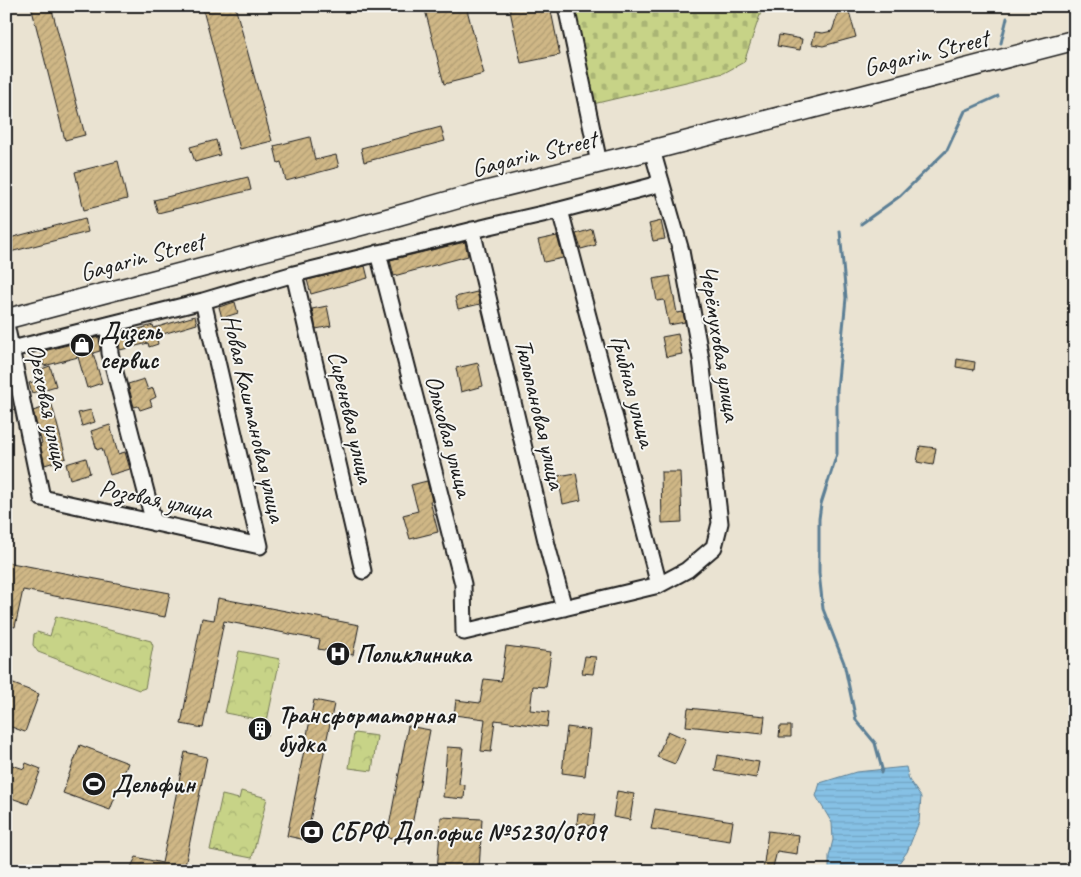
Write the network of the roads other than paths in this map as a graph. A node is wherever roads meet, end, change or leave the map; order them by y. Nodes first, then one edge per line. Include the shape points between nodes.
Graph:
1 (566, 6) edge
2 (1075, 40) edge
3 (652, 150) junction
4 (599, 163) junction
5 (661, 181) junction
6 (560, 210) junction
7 (472, 230) junction
8 (378, 254) junction
9 (294, 274) junction
10 (203, 301) junction
11 (6, 319) edge
12 (6, 324) edge
13 (108, 325) junction
14 (12, 349) junction
15 (42, 498) joint
16 (154, 523) junction
17 (260, 546) joint
18 (363, 571) dead end
19 (659, 585) junction
20 (564, 608) junction

1 - 4 street
2 - 3 main road, Gagarin Street
3 - 4 main road, Gagarin Street
3 - 5 street, Черёмуховая улица
4 - 11 main road, Gagarin Street
5 - 6 street
5 - 19 street, Черёмуховая улица via 681,251 701,359 720,522 714,547 687,570
6 - 7 street
6 - 19 street, Грибная улица
7 - 8 street
7 - 20 street, Тюльпановая улица
8 - 9 street
8 - 20 street, Ольховая улица via 463,584 464,632
9 - 10 street
9 - 18 street, Сиреневая улица
10 - 13 street
10 - 17 street, Новая Каштановая улица
12 - 14 street, Ореховая улица
13 - 14 street
13 - 16 street via 110,354
14 - 15 street, Ореховая улица
15 - 16 street, Розовая улица
16 - 17 street, Розовая улица
19 - 20 street

